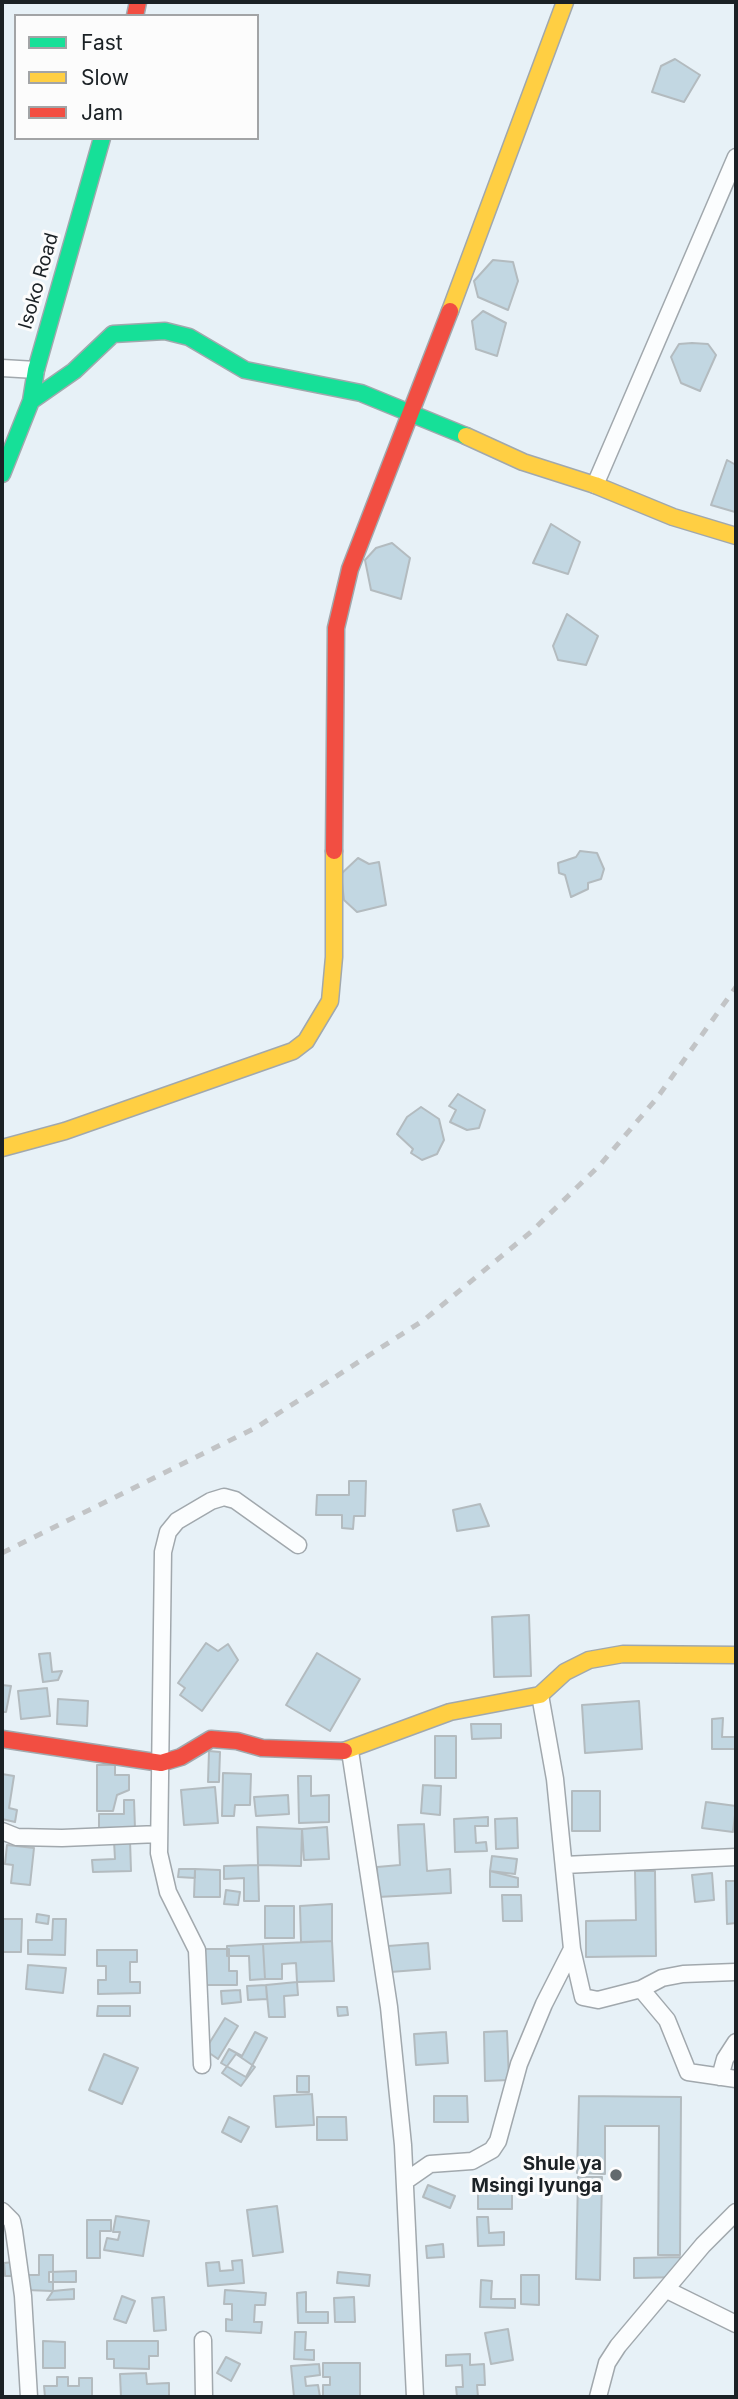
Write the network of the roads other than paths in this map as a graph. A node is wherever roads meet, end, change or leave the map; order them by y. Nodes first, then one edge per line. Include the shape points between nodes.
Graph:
1 (565, 2) edge
2 (101, 140) edge
3 (736, 157) edge
4 (2, 368) edge
5 (36, 370) junction
6 (31, 401) junction
7 (413, 411) junction
8 (2, 474) edge
9 (595, 485) junction
10 (736, 536) edge
11 (2, 1148) edge
12 (298, 1545) dead end
13 (736, 1655) edge
14 (541, 1695) junction
15 (2, 1739) edge
16 (350, 1751) junction
17 (161, 1763) junction
18 (2, 1832) edge
19 (159, 1834) junction
20 (736, 1857) edge
21 (564, 1865) junction
22 (572, 1948) junction
23 (735, 1972) edge
24 (641, 1989) junction
25 (736, 2042) edge
26 (202, 2065) dead end
27 (728, 2078) edge
28 (407, 2180) junction
29 (2, 2211) edge
30 (736, 2212) edge
31 (667, 2290) junction
32 (736, 2324) edge
33 (203, 2340) dead end
34 (29, 2397) edge
35 (204, 2397) edge
36 (415, 2397) edge
37 (598, 2397) edge

1 - 7 street
2 - 5 street, Isoko Road
3 - 9 street
4 - 5 street
5 - 6 street, Isoko Road
6 - 7 street via 113,334 165,331 189,337 245,370 361,393
6 - 8 street, Isoko Road
7 - 9 street via 523,462
7 - 11 street via 350,569 336,628 334,957 330,1001 319,1023 293,1051 65,1131
9 - 10 street via 673,517
12 - 17 street via 236,1500 224,1497 177,1521 168,1532 161,1577
13 - 14 street via 623,1654 589,1660 565,1672
14 - 16 street via 450,1712
14 - 21 street
15 - 17 street
16 - 17 street via 262,1748 211,1739
16 - 28 street via 389,2007
17 - 19 street
18 - 19 street via 51,1838
19 - 26 street via 167,1892 197,1950
20 - 21 street
21 - 22 street
22 - 24 street via 583,1997 598,2000
22 - 28 street via 519,2064 492,2150 472,2161 430,2164
23 - 24 street via 683,1974
24 - 27 street via 667,2020 688,2072
25 - 27 street via 725,2059
28 - 36 street
29 - 34 street via 14,2231
30 - 31 street
31 - 32 street
31 - 37 street via 613,2354
33 - 35 street

